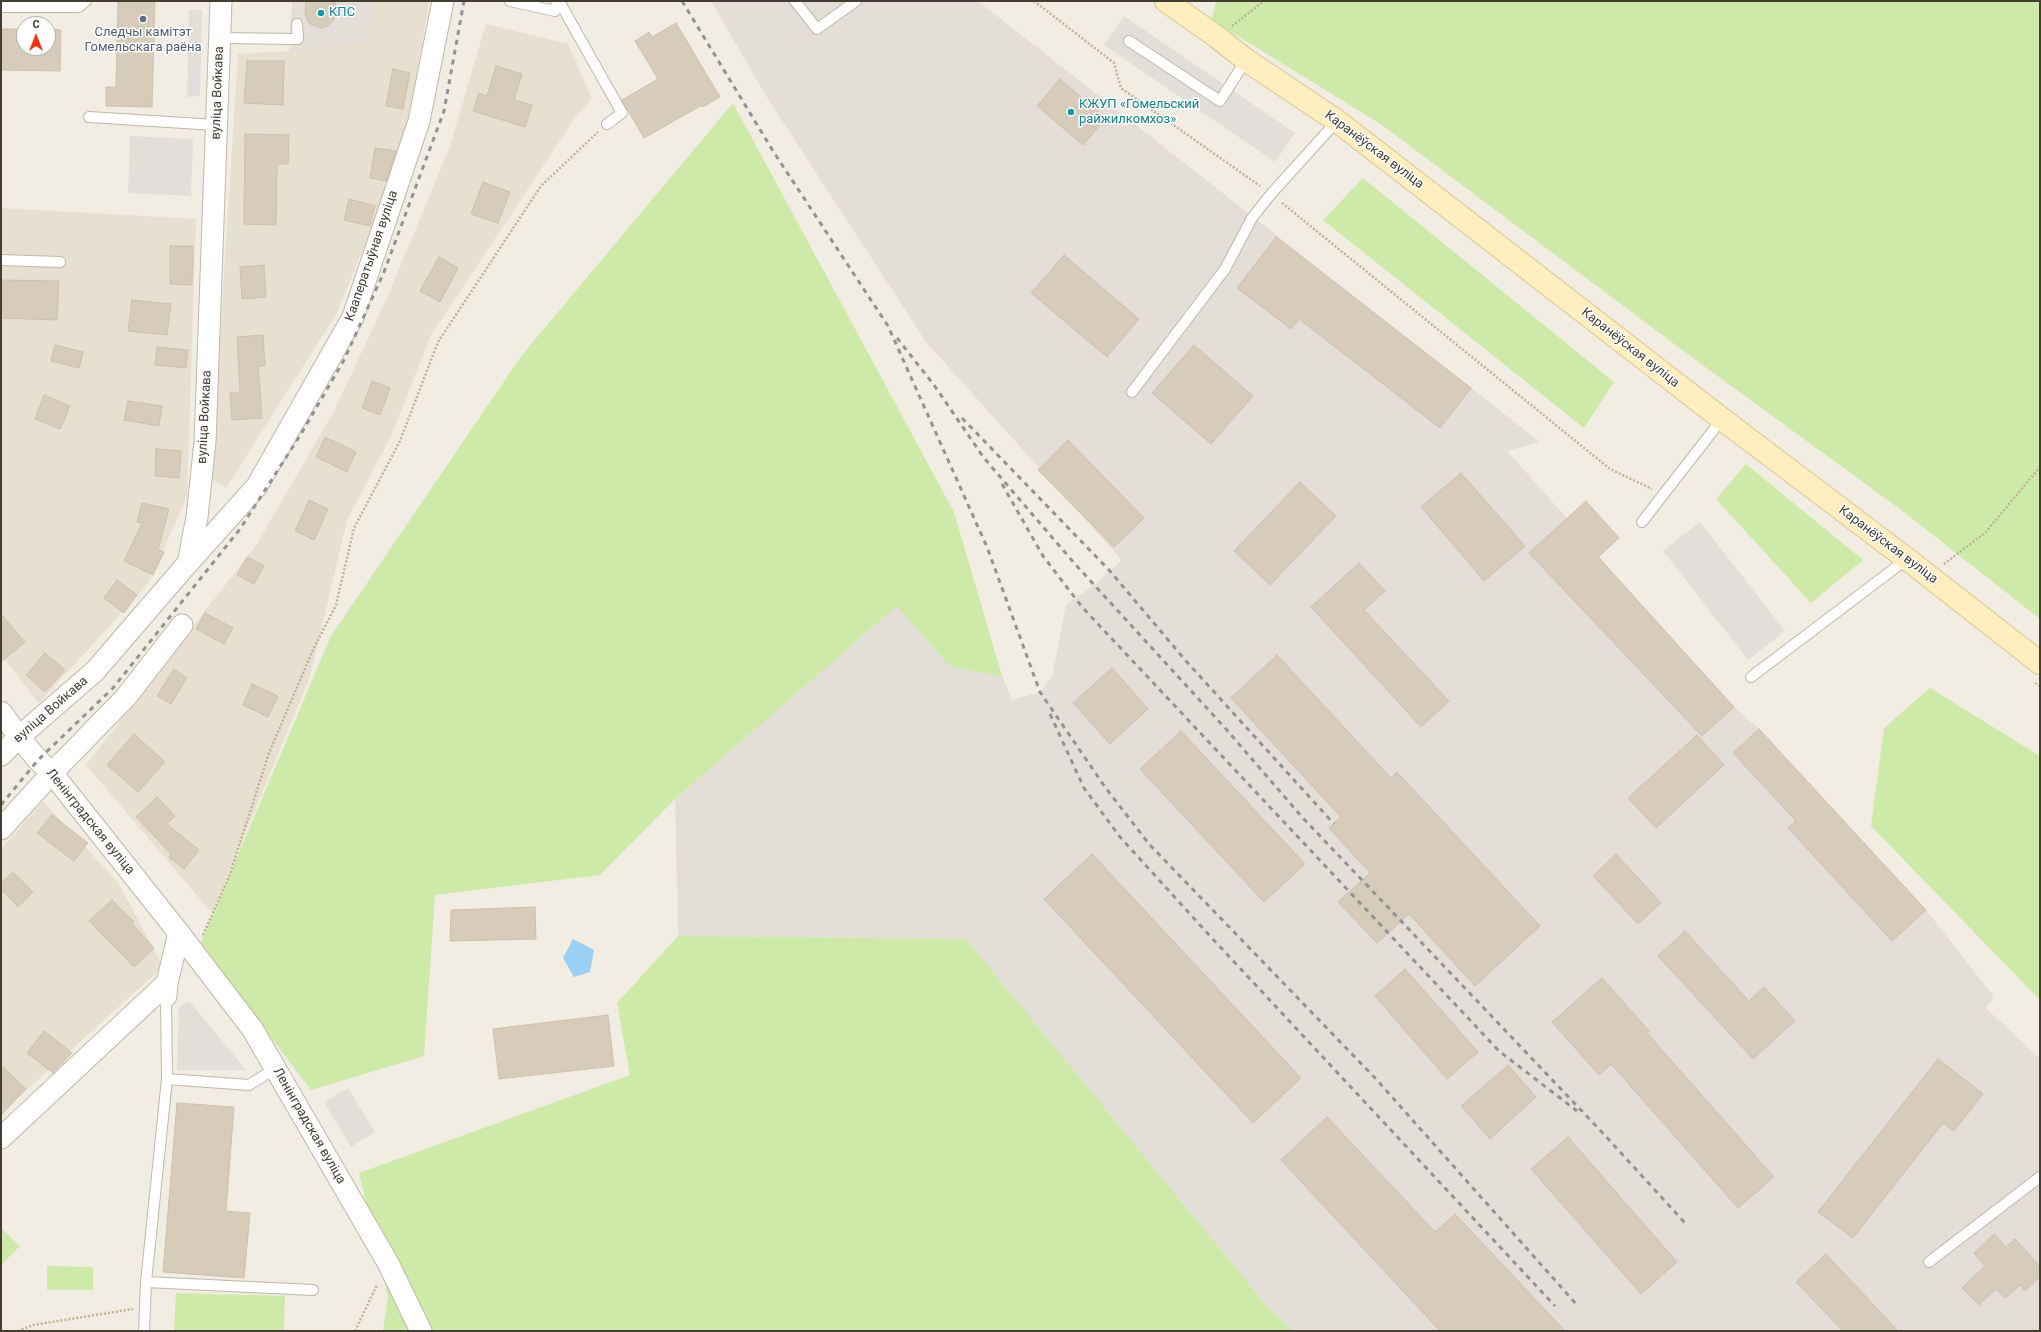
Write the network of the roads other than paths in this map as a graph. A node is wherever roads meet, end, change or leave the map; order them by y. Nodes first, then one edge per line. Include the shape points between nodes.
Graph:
1 (86, 1) edge
2 (221, 1) edge
3 (442, 1) edge
4 (510, 1) edge
5 (558, 1) edge
6 (795, 1) edge
7 (856, 1) edge
8 (1178, 5) edge
9 (1, 7) edge
10 (297, 24) dead end
11 (220, 38) junction
12 (1129, 41) dead end
13 (1246, 60) junction
14 (89, 117) dead end
15 (1337, 121) junction
16 (607, 124) road end
17 (216, 125) junction
18 (1, 260) edge
19 (60, 262) dead end
20 (1132, 392) dead end
21 (1722, 420) junction
22 (1642, 522) dead end
23 (1907, 559) junction
24 (188, 563) junction
25 (182, 625) dead end
26 (2040, 663) edge
27 (1750, 677) dead end
28 (1, 712) edge
29 (19, 737) junction
30 (1, 755) edge
31 (52, 773) junction
32 (1, 829) edge
33 (179, 933) junction
34 (167, 990) junction
35 (276, 1068) junction
36 (167, 1079) junction
37 (1, 1138) edge
38 (2040, 1177) edge
39 (1928, 1262) dead end
40 (146, 1282) junction
41 (313, 1290) dead end
42 (144, 1331) edge
43 (421, 1331) edge

1 - 9 lane via 79,7
2 - 11 street, вуліца Войкава
3 - 24 street, Кааператыўная вуліца via 419,121 353,317 256,486
4 - 5 lane via 555,11
5 - 16 lane via 622,113
6 - 7 lane via 816,29
8 - 13 main road, Каранёўская вуліца
10 - 11 lane via 298,39
11 - 17 street, вуліца Войкава
12 - 13 lane via 1220,101
13 - 15 main road, Каранёўская вуліца
14 - 17 lane
15 - 20 lane via 1270,194 1252,218 1225,269
15 - 21 main road, Каранёўская вуліца
17 - 24 street, вуліца Войкава via 205,442 197,517
18 - 19 lane
21 - 22 lane
21 - 23 main road, Каранёўская вуліца
23 - 26 main road, Каранёўская вуліца
23 - 27 lane
24 - 29 street, вуліца Войкава via 95,671
25 - 31 street via 126,697
28 - 29 street, Ленінградская вуліца
29 - 30 street, вуліца Войкава
29 - 31 street, Ленінградская вуліца
31 - 32 street
31 - 33 street, Ленінградская вуліца
33 - 34 street
33 - 35 street, Ленінградская вуліца via 253,1030
34 - 36 lane
34 - 37 street
35 - 36 lane via 249,1085
35 - 43 street, Ленінградская вуліца via 388,1263
36 - 40 lane
38 - 39 lane
40 - 41 lane
40 - 42 lane

